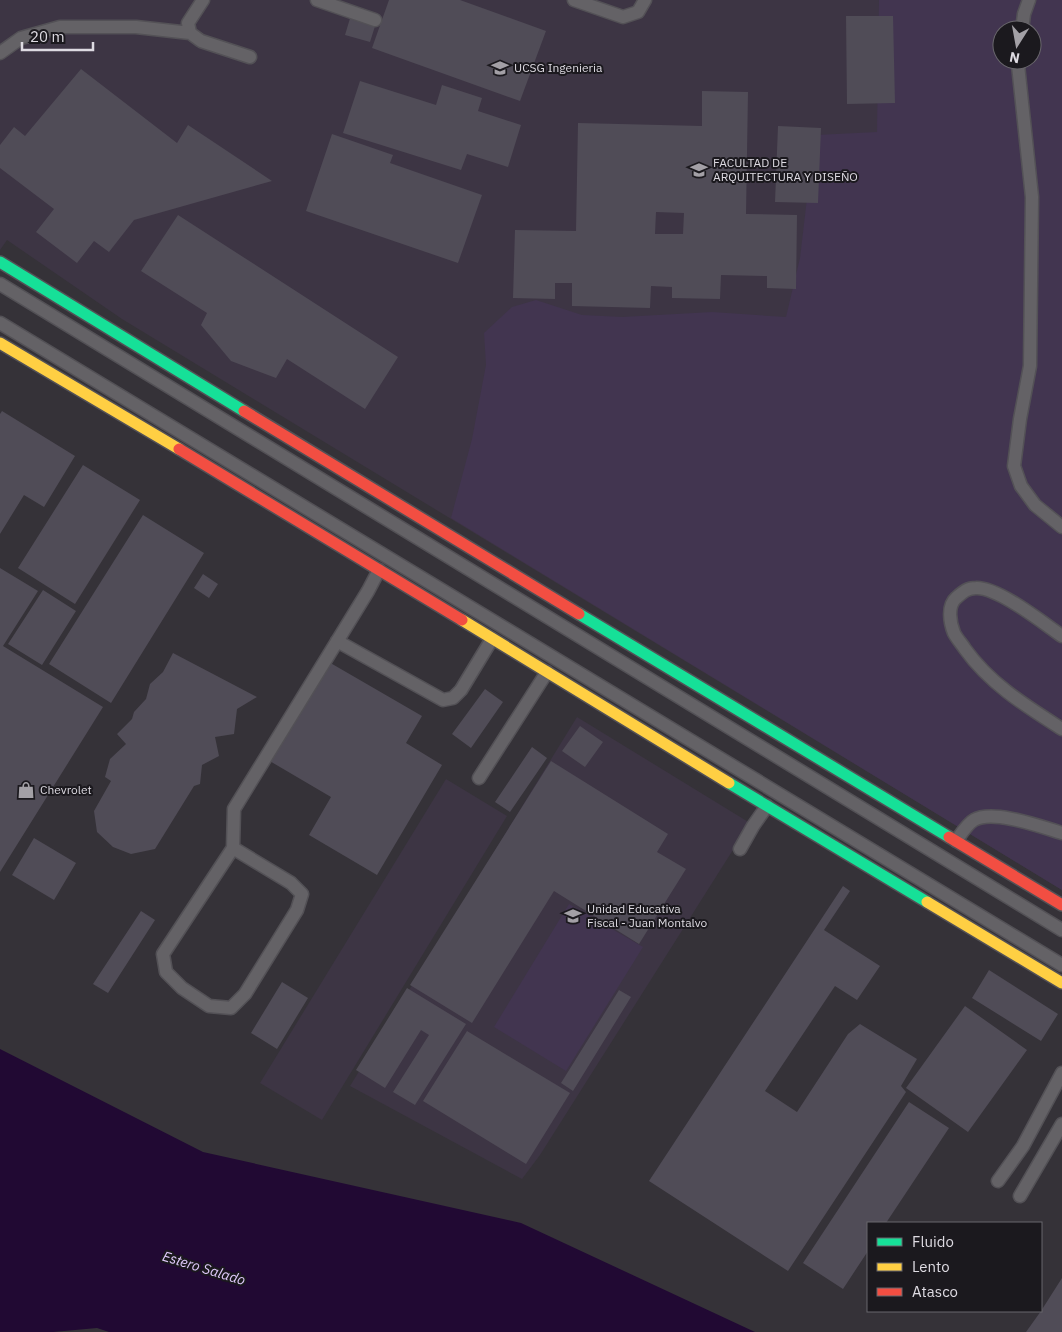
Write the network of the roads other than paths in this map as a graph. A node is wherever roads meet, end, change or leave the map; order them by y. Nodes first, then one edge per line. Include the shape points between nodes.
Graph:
1 (203, 0) edge
2 (317, 0) edge
3 (574, 0) edge
4 (645, 0) edge
5 (1029, 0) edge
6 (375, 20) dead end
7 (1023, 20) edge
8 (190, 34) junction
9 (0, 53) edge
10 (250, 57) dead end
11 (1018, 70) edge
12 (0, 262) edge
13 (0, 284) edge
14 (0, 323) edge
15 (0, 343) edge
16 (1062, 527) edge
17 (379, 570) junction
18 (1062, 636) edge
19 (492, 639) junction
20 (337, 641) junction
21 (547, 672) junction
22 (1062, 729) edge
23 (479, 778) dead end
24 (767, 806) junction
25 (1062, 833) edge
26 (956, 841) junction
27 (233, 848) junction
28 (740, 849) dead end
29 (1062, 905) edge
30 (1062, 930) edge
31 (1062, 965) edge
32 (1060, 981) edge
33 (1062, 995) edge
34 (1062, 1073) edge
35 (1062, 1124) edge
36 (1024, 1146) junction
37 (1042, 1156) junction
38 (998, 1181) dead end
39 (1020, 1196) dead end

1 - 8 lane via 188,23
2 - 6 lane
3 - 4 lane via 623,17 638,12
5 - 7 lane
8 - 9 lane via 136,27 60,27 20,38
8 - 10 lane via 201,41
11 - 16 lane via 1032,197 1030,366 1014,466 1021,486 1035,505
12 - 26 main road
13 - 30 lane
14 - 31 lane
15 - 17 main road
17 - 19 main road
17 - 20 lane
18 - 22 lane via 995,592 978,588 965,590 953,600 949,616 954,634 973,659 992,681
19 - 20 lane via 461,690 453,698 443,700
19 - 21 main road
20 - 27 lane via 234,809
21 - 23 lane
21 - 24 main road
24 - 28 lane
24 - 32 main road
25 - 26 lane via 990,816 973,820
26 - 29 main road
27 - 27 lane via 164,954 166,972 182,988 209,1006 231,1008 245,994 297,910 302,894 291,883
32 - 33 lane
34 - 36 lane
35 - 37 lane
36 - 37 lane
36 - 38 lane
37 - 39 lane

